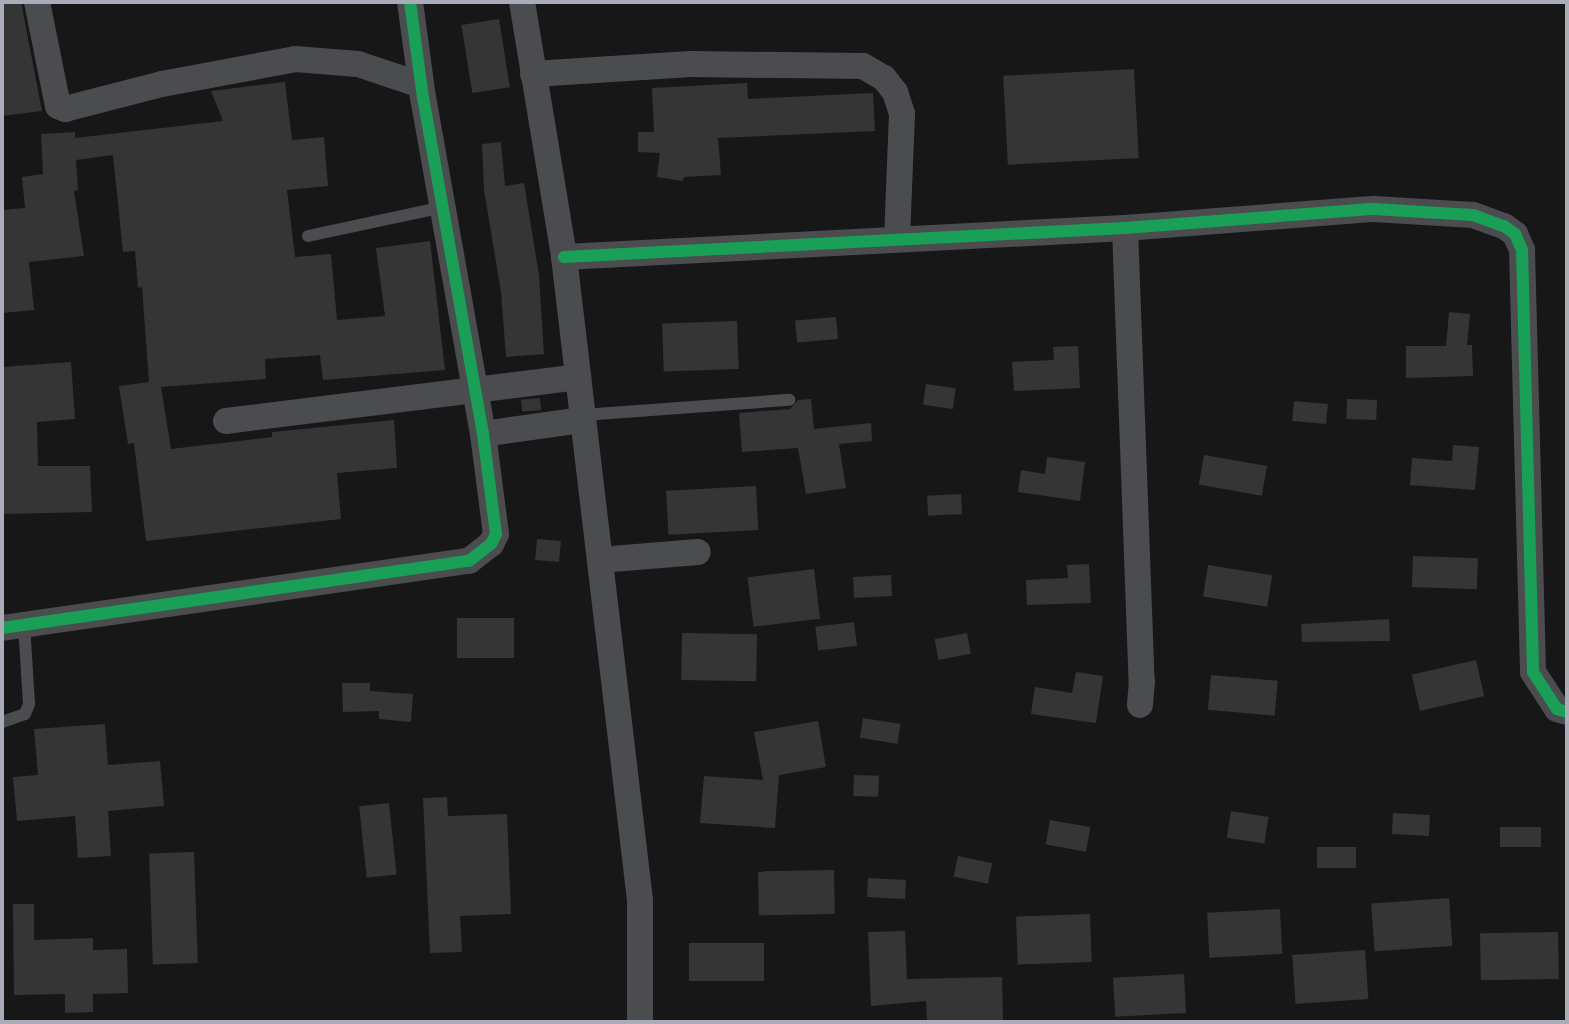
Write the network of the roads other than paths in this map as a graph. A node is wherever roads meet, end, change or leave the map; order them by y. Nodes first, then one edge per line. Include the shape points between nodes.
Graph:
1 (37, 2) edge
2 (410, 2) edge
3 (522, 2) edge
4 (533, 74) junction
5 (421, 85) junction
6 (443, 207) junction
7 (1125, 228) junction
8 (308, 236) dead end
9 (897, 239) junction
10 (564, 257) junction
11 (578, 377) junction
12 (475, 390) junction
13 (789, 400) dead end
14 (583, 418) junction
15 (226, 421) dead end
16 (483, 434) junction
17 (698, 552) dead end
18 (600, 560) junction
19 (13, 626) edge
20 (1140, 705) dead end
21 (1567, 712) edge
22 (2, 722) edge
23 (640, 1022) edge

1 - 5 street via 58,106 65,109 295,59 358,64
2 - 5 street
3 - 4 street
4 - 9 street via 691,64 863,66 884,78 902,114
4 - 10 street
5 - 6 street
6 - 8 lane
6 - 12 street
7 - 9 street
7 - 20 street
7 - 21 street via 1374,209 1473,215 1515,234 1522,250 1527,334 1533,672 1557,709
9 - 10 street
10 - 11 street
11 - 12 street
11 - 14 street
12 - 15 street
12 - 16 street
13 - 14 lane
14 - 16 street
14 - 18 street
16 - 19 street via 496,534 469,561
17 - 18 street
18 - 23 street via 640,900
19 - 22 lane via 29,704 25,714

